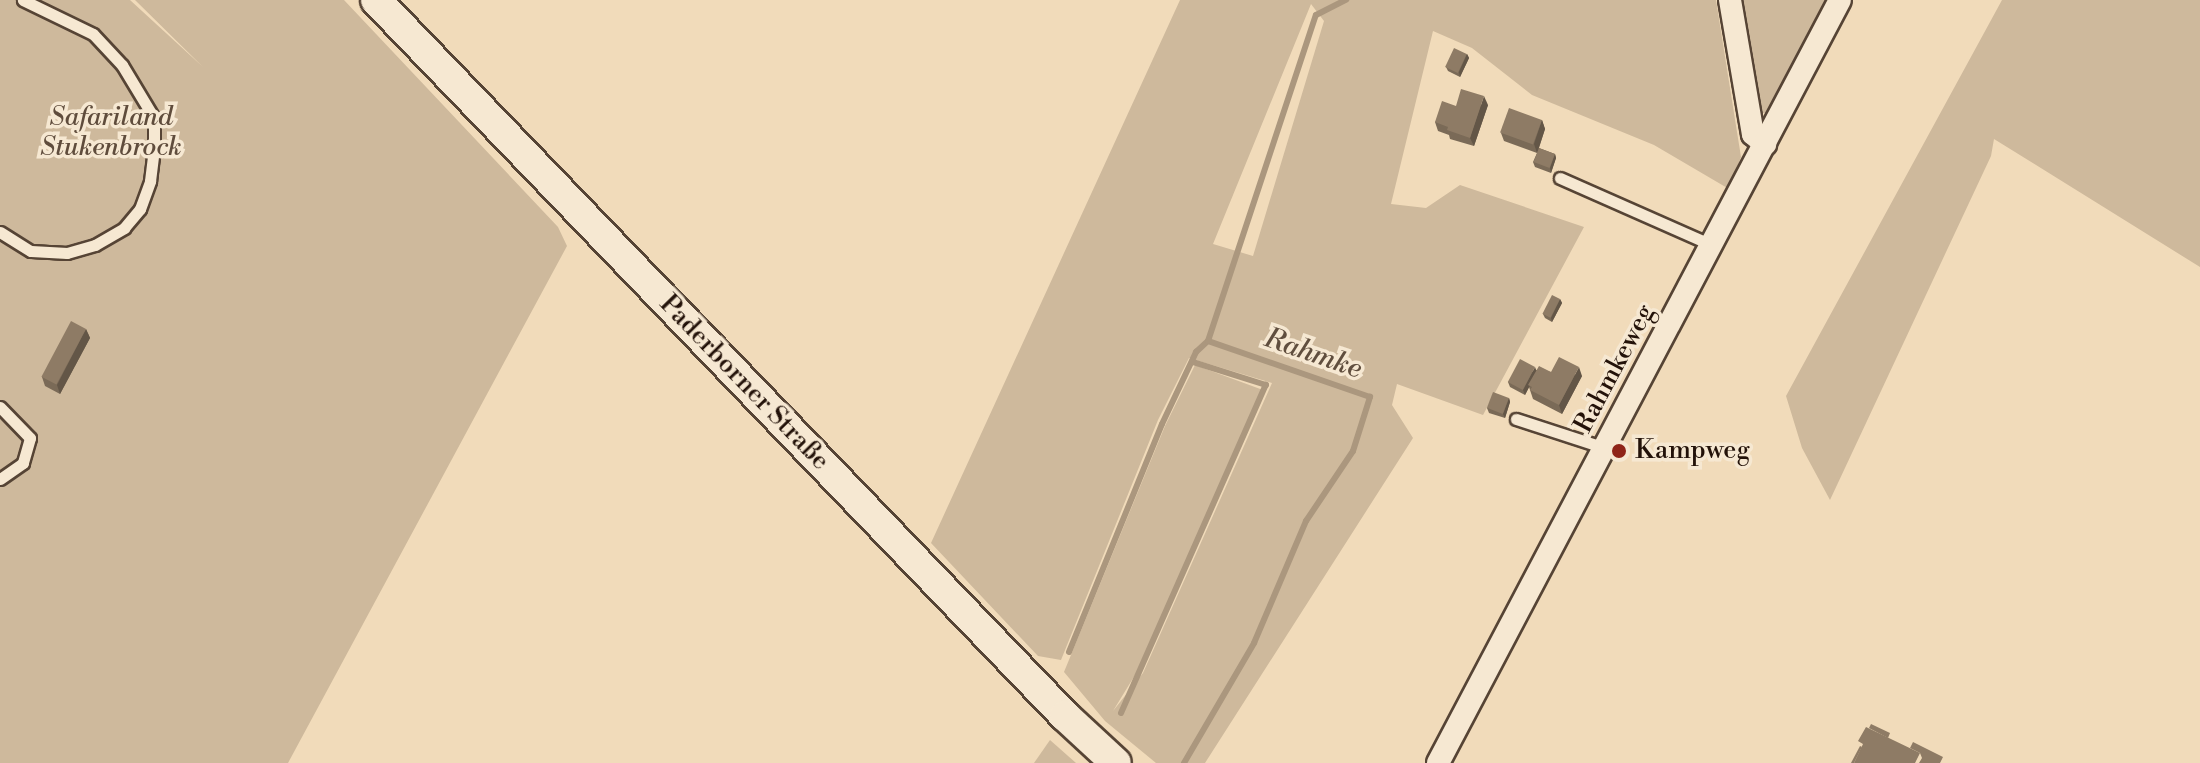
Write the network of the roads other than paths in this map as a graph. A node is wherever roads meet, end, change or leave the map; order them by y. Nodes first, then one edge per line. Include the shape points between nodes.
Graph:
1 (23, 0) edge
2 (376, 0) edge
3 (1730, 0) edge
4 (1840, 0) edge
5 (1765, 144) junction
6 (1560, 178) dead end
7 (0, 232) edge
8 (1712, 245) junction
9 (0, 407) edge
10 (1516, 419) dead end
11 (1605, 448) junction
12 (0, 479) edge
13 (1116, 763) edge
14 (1438, 763) edge

1 - 7 lane via 93,34 122,65 154,118 154,149 140,209 124,228 95,245 67,253 31,251
2 - 13 main road, Paderborner Straße
3 - 5 street via 1753,134
4 - 5 street, Rahmkeweg
5 - 8 street, Rahmkeweg
6 - 8 lane
8 - 11 street, Rahmkeweg
9 - 12 lane via 30,438 23,463
10 - 11 lane
11 - 14 street, Rahmkeweg

